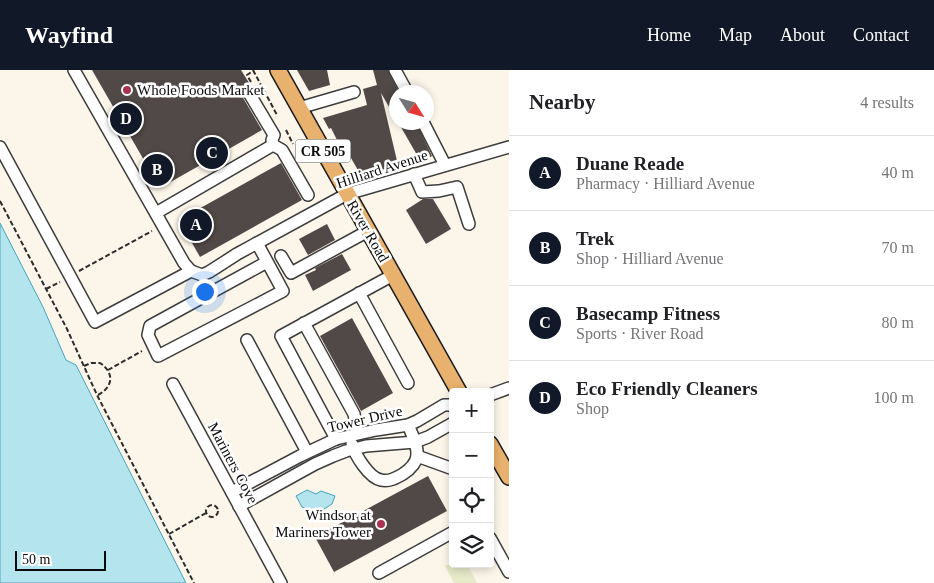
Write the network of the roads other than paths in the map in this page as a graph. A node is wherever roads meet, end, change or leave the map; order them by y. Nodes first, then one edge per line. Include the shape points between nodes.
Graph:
1 (74, 70) edge
2 (278, 70) edge
3 (396, 70) edge
4 (404, 85) edge
5 (354, 92) dead end
6 (249, 93) dead end
7 (299, 108) junction
8 (427, 130) edge
9 (273, 145) junction
10 (0, 147) edge
11 (509, 147) edge
12 (444, 165) junction
13 (414, 174) junction
14 (347, 194) junction
15 (308, 195) dead end
16 (156, 213) junction
17 (468, 224) dead end
18 (368, 231) junction
19 (257, 243) junction
20 (281, 256) dead end
21 (268, 262) junction
22 (191, 271) junction
23 (393, 275) junction
24 (359, 293) junction
25 (304, 323) junction
26 (247, 340) dead end
27 (408, 383) dead end
28 (173, 384) dead end
29 (457, 388) edge
30 (509, 388) edge
31 (494, 394) edge
32 (449, 405) edge
33 (408, 425) junction
34 (449, 425) edge
35 (353, 434) junction
36 (336, 439) junction
37 (415, 442) junction
38 (353, 449) junction
39 (494, 450) edge
40 (307, 452) junction
41 (417, 456) junction
42 (449, 468) edge
43 (507, 470) edge
44 (232, 492) junction
45 (240, 506) junction
46 (449, 534) edge
47 (494, 545) edge
48 (509, 572) edge
49 (379, 573) dead end
50 (281, 583) edge

1 - 16 street
2 - 7 main road, River Road / CR 505
3 - 4 street
5 - 7 street
6 - 9 street via 274,135
7 - 14 main road, River Road / CR 505
8 - 12 street
9 - 15 street via 282,150
9 - 16 street
10 - 22 street via 95,322
11 - 12 street, Hilliard Avenue
12 - 13 street, Hilliard Avenue
13 - 14 street, Hilliard Avenue
13 - 17 street via 422,192 457,188
14 - 18 main road, River Road / CR 505
14 - 19 street, Hilliard Avenue
16 - 22 street
18 - 20 street via 290,273
18 - 23 main road, River Road / CR 505
19 - 21 street
19 - 22 street, Hilliard Avenue via 209,272
21 - 21 street via 283,291 158,356 148,335 150,326
23 - 24 street
23 - 29 main road, River Road / CR 505
24 - 25 street
24 - 27 street
25 - 35 street via 354,414
25 - 36 street via 281,336
26 - 40 street
28 - 44 street, Mariners Cove
30 - 31 street
32 - 33 street, Tower Drive
33 - 35 street, Tower Drive
33 - 37 street
34 - 37 street, Tower Drive
35 - 36 street, Tower Drive
35 - 38 street
36 - 40 street, Tower Drive
37 - 38 street, Tower Drive
37 - 41 street
38 - 41 street via 362,464 380,480 390,480 408,470
38 - 45 street, Tower Drive via 315,464
39 - 43 main road
40 - 44 street, Tower Drive
41 - 42 street
44 - 45 street, Mariners Cove
45 - 50 street, Mariners Cove
46 - 49 street
47 - 48 street

